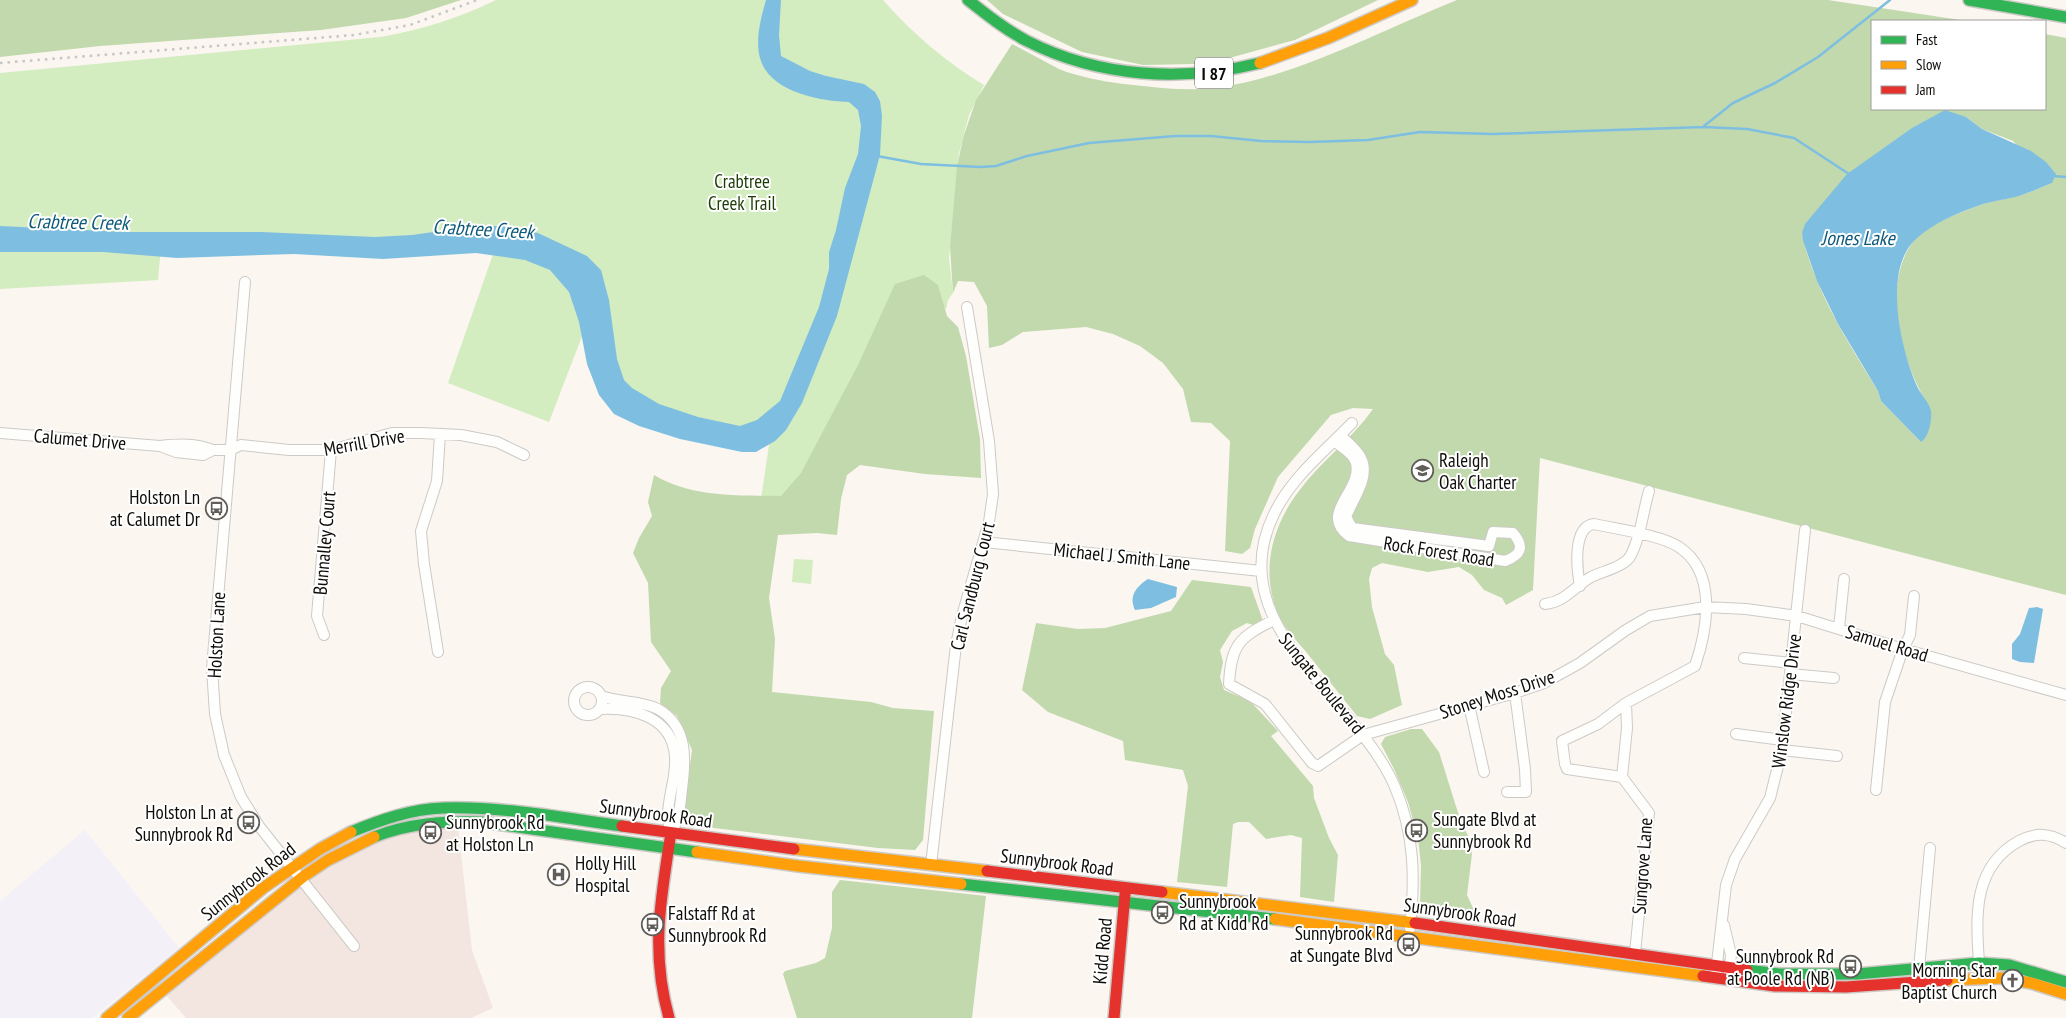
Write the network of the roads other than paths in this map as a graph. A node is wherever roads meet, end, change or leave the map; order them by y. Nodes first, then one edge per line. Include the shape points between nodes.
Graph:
1 (968, 0) edge
2 (1412, 0) edge
3 (1969, 0) edge
4 (2066, 17) edge
5 (245, 282) dead end
6 (967, 307) dead end
7 (1352, 423) dead end
8 (0, 433) edge
9 (440, 434) junction
10 (1337, 438) junction
11 (230, 450) junction
12 (331, 450) junction
13 (524, 455) dead end
14 (1649, 491) dead end
15 (1806, 530) dead end
16 (1638, 534) junction
17 (984, 542) junction
18 (1261, 571) junction
19 (1844, 579) dead end
20 (1580, 586) junction
21 (1914, 596) dead end
22 (1545, 604) dead end
23 (1705, 607) junction
24 (1796, 616) junction
25 (1274, 620) junction
26 (1839, 628) junction
27 (324, 635) dead end
28 (1903, 649) junction
29 (438, 652) dead end
30 (1744, 658) dead end
31 (1791, 668) junction
32 (1834, 678) dead end
33 (1515, 693) junction
34 (2066, 695) edge
35 (601, 696) junction
36 (1626, 704) junction
37 (1469, 705) junction
38 (600, 709) junction
39 (1736, 734) dead end
40 (1363, 735) junction
41 (1783, 745) junction
42 (1837, 756) dead end
43 (1484, 772) dead end
44 (1622, 777) junction
45 (1876, 790) dead end
46 (1507, 792) dead end
47 (671, 833) junction
48 (2066, 843) edge
49 (669, 848) junction
50 (1930, 848) dead end
51 (931, 865) junction
52 (292, 866) junction
53 (861, 872) junction
54 (301, 878) junction
55 (1126, 888) junction
56 (1124, 902) junction
57 (1410, 922) junction
58 (1722, 922) junction
59 (1409, 937) junction
60 (354, 946) dead end
61 (1635, 953) junction
62 (1717, 964) junction
63 (1979, 964) junction
64 (1730, 966) junction
65 (169, 968) junction
66 (1919, 968) junction
67 (1891, 971) junction
68 (1715, 978) junction
69 (1727, 980) junction
70 (2066, 982) edge
71 (1836, 987) junction
72 (2051, 988) junction
73 (161, 991) junction
74 (2066, 994) edge
75 (2066, 1000) edge
76 (107, 1018) edge
77 (128, 1018) edge
78 (669, 1018) edge
79 (1114, 1018) edge

1 - 2 main road, I 87 via 1010,32 1059,55 1134,74 1169,76 1209,74 1271,60
3 - 4 main road
5 - 11 street, Holston Lane
6 - 17 street, Carl Sandburg Court via 992,467 993,494
7 - 10 street, Sungate Boulevard
8 - 11 street, Calumet Drive
9 - 12 street, Merrill Drive via 392,433
9 - 13 street, Merrill Drive via 497,442
9 - 29 street via 437,481 420,531
10 - 10 street, Rock Forest Road via 1356,463 1356,477 1337,521 1348,536 1505,561 1516,557 1520,541 1513,533 1493,532 1489,546 1352,528 1346,517 1364,470 1362,459
10 - 18 street, Sungate Boulevard via 1282,499 1266,534
11 - 12 street, Merrill Drive via 241,445
11 - 52 street, Holston Lane via 212,668 215,714 224,755 241,796 258,826
12 - 27 street, Bunnalley Court via 317,616
14 - 16 street
15 - 24 street, Winslow Ridge Drive
16 - 20 street via 1628,559 1589,578
16 - 20 street via 1594,524 1583,528 1577,563
16 - 23 street via 1677,546 1694,559 1704,579
17 - 18 street, Michael J Smith Lane
17 - 51 street, Carl Sandburg Court via 956,645
18 - 25 street, Sungate Boulevard via 1262,587
19 - 26 street
20 - 22 street via 1559,600
21 - 28 street via 1910,635
23 - 24 street, Samuel Road
23 - 33 street, Stoney Moss Drive via 1650,616 1562,673
23 - 36 street via 1702,646 1695,666
24 - 26 street, Samuel Road
24 - 31 street, Winslow Ridge Drive
25 - 40 street, Sungate Boulevard via 1288,644
25 - 40 street, Stoney Moss Drive via 1249,633 1236,646 1229,684 1265,704 1312,763 1318,766
26 - 28 street, Samuel Road
28 - 34 street, Samuel Road
28 - 45 street via 1885,702
30 - 31 street
31 - 32 street
31 - 41 street, Winslow Ridge Drive
33 - 37 street, Stoney Moss Drive
33 - 46 street via 1526,792
35 - 38 street
35 - 38 street via 588,687 578,691 575,698 575,707 582,714 592,715
35 - 47 street via 642,703 658,710 671,718 680,732 685,747 685,764 678,819
36 - 44 street
36 - 44 street via 1598,724 1562,741 1567,769
37 - 40 street, Stoney Moss Drive
37 - 43 street
38 - 47 street via 650,716 668,734 676,757 668,818
39 - 41 street
40 - 57 street, Sungate Boulevard via 1396,788 1406,822 1414,868
41 - 42 street
41 - 58 street, Winslow Ridge Drive via 1770,798 1729,876
44 - 61 street, Sungrove Lane via 1649,813
47 - 49 main road
47 - 51 main road, Sunnybrook Road
47 - 52 main road, Sunnybrook Road via 521,813 442,808 381,820 344,835
48 - 63 street via 2048,834 2031,837 2010,846 1989,867 1978,908
49 - 53 main road, Sunnybrook Road
49 - 54 main road, Sunnybrook Road via 481,822 439,822 374,837 331,857
49 - 78 main road via 657,942 658,973
50 - 66 street
51 - 53 main road via 919,871 875,868
51 - 55 main road, Sunnybrook Road
52 - 54 street, Holston Lane
52 - 65 main road, Sunnybrook Road
53 - 56 main road, Sunnybrook Road
54 - 60 street, Holston Lane
54 - 73 main road, Sunnybrook Road
55 - 56 main road, Kidd Road
55 - 57 main road, Sunnybrook Road
56 - 59 main road, Sunnybrook Road
56 - 79 main road, Kidd Road
57 - 59 street, Sungate Boulevard
57 - 61 main road, Sunnybrook Road
58 - 62 street, Winslow Ridge Drive
58 - 64 street, Winslow Ridge Drive via 1731,954
59 - 68 main road, Sunnybrook Road
61 - 62 main road, Sunnybrook Road
62 - 64 main road, Sunnybrook Road
62 - 68 street, Winslow Ridge Drive
63 - 66 main road, Sunnybrook Road
63 - 70 main road, Sunnybrook Road via 2009,965
64 - 67 main road, Sunnybrook Road via 1795,975
64 - 69 street, Winslow Ridge Drive
65 - 73 main road via 170,975
65 - 76 main road, Sunnybrook Road
66 - 67 main road, Sunnybrook Road
67 - 71 main road via 1875,979 1840,982
68 - 69 main road, Sunnybrook Road
69 - 71 main road, Sunnybrook Road via 1775,986
71 - 72 main road, Sunnybrook Road via 2004,978
72 - 74 main road, Sunnybrook Road
72 - 75 main road
73 - 77 main road, Sunnybrook Road

